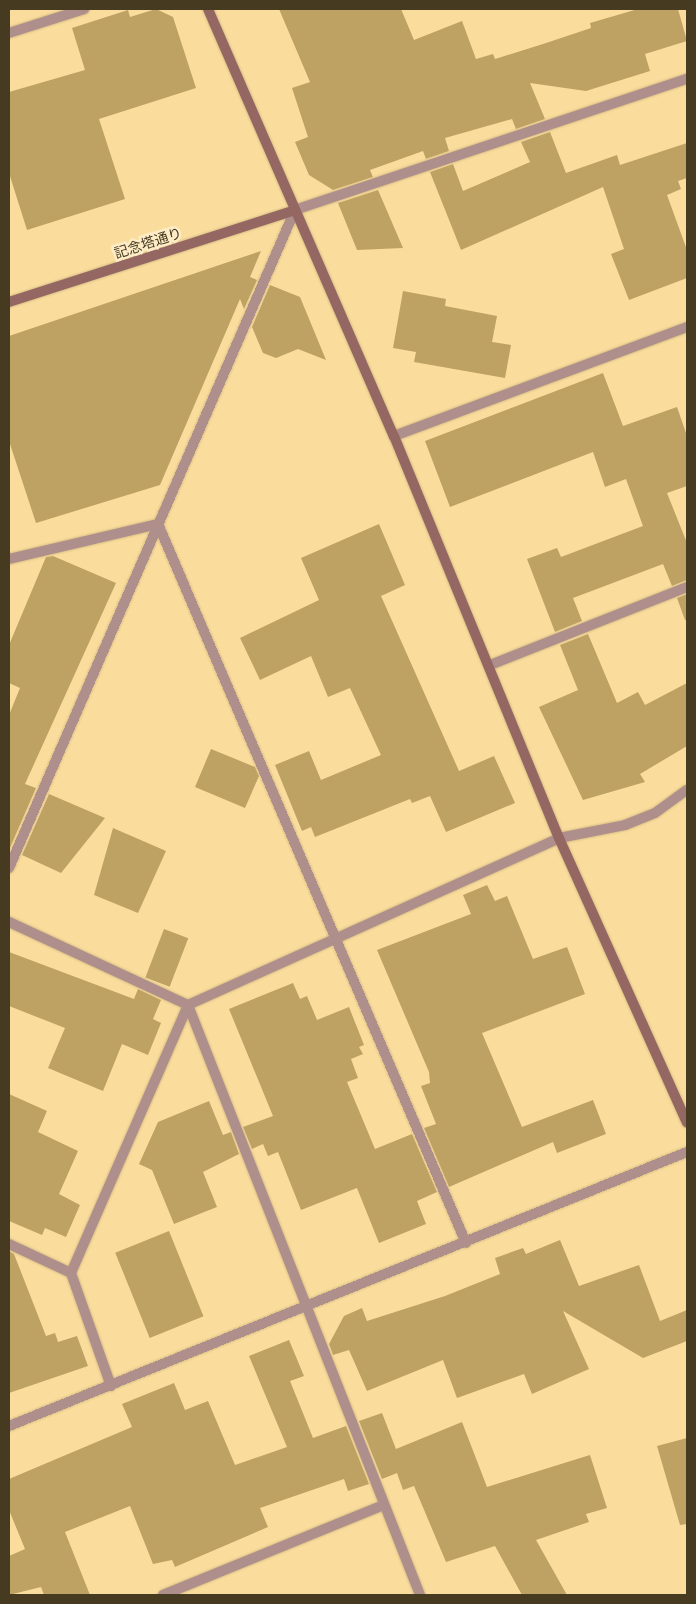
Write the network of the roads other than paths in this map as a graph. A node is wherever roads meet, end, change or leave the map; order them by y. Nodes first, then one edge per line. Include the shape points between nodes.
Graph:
1 (84, 9) edge
2 (208, 9) edge
3 (9, 33) edge
4 (687, 79) edge
5 (295, 210) junction
6 (9, 302) edge
7 (687, 327) edge
8 (394, 436) junction
9 (158, 524) junction
10 (9, 559) edge
11 (687, 587) edge
12 (490, 665) junction
13 (687, 790) edge
14 (560, 838) junction
15 (9, 868) edge
16 (9, 922) edge
17 (336, 938) junction
18 (188, 1005) junction
19 (683, 1103) edge
20 (687, 1123) edge
21 (687, 1152) edge
22 (466, 1243) junction
23 (9, 1244) edge
24 (71, 1273) junction
25 (306, 1309) junction
26 (111, 1386) junction
27 (9, 1426) edge
28 (383, 1506) junction
29 (163, 1595) edge
30 (420, 1595) edge

1 - 3 street
2 - 5 street
4 - 5 street
5 - 6 street, 記念塔通り
5 - 8 street
5 - 9 street
7 - 8 street
8 - 12 street
9 - 10 street
9 - 15 street
9 - 17 street
11 - 12 street
12 - 14 street
13 - 14 street via 655,813 625,825
14 - 17 street
14 - 19 street
16 - 18 street
17 - 18 street
17 - 22 street
18 - 24 street
18 - 25 street
19 - 20 street
21 - 22 street
22 - 25 street
23 - 24 street
24 - 26 street
25 - 26 street
25 - 28 street
26 - 27 street
28 - 29 street
28 - 30 street

